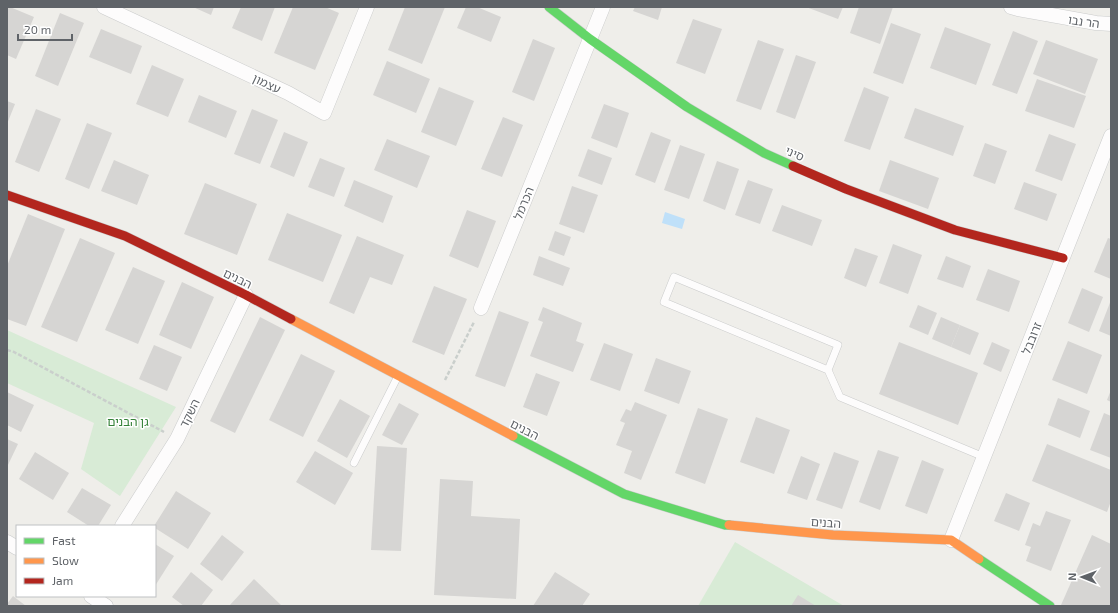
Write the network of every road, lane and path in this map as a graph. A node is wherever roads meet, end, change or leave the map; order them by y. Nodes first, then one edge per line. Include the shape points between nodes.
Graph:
1 (104, 7) edge
2 (367, 7) edge
3 (549, 7) edge
4 (603, 7) edge
5 (1010, 7) edge
6 (1111, 24) edge
7 (590, 39) junction
8 (1111, 136) edge
9 (7, 196) edge
10 (1063, 258) junction
11 (246, 295) junction
12 (481, 308) joint
13 (7, 350) edge
14 (828, 370) junction
15 (398, 376) junction
16 (436, 397) junction
17 (177, 439) junction
18 (984, 457) junction
19 (354, 463) dead end
20 (123, 525) edge
21 (951, 540) junction
22 (7, 542) edge
23 (16, 547) edge
24 (92, 597) edge
25 (106, 606) edge
26 (1050, 606) edge

1 - 2 street, עצמון via 288,93 324,113
3 - 7 street, סיני
4 - 7 street, הכרמל
5 - 6 street, הר נבו
7 - 10 street, סיני via 687,107 764,153 846,189 955,230
7 - 12 street, הכרמל
8 - 10 street, זרובבל
9 - 11 street, הבנים via 125,236
10 - 18 street, זרובבל
11 - 15 street, הבנים
11 - 17 street, השקד
12 - 16 path
13 - 17 path
14 - 14 lane via 838,345 674,277 664,302
14 - 18 lane via 840,397
15 - 16 street, הבנים
15 - 19 lane
16 - 21 street, הבנים via 624,494 725,525 833,535
17 - 20 street, השקד
18 - 21 street, זרובבל
21 - 26 street
22 - 23 street
24 - 25 street

